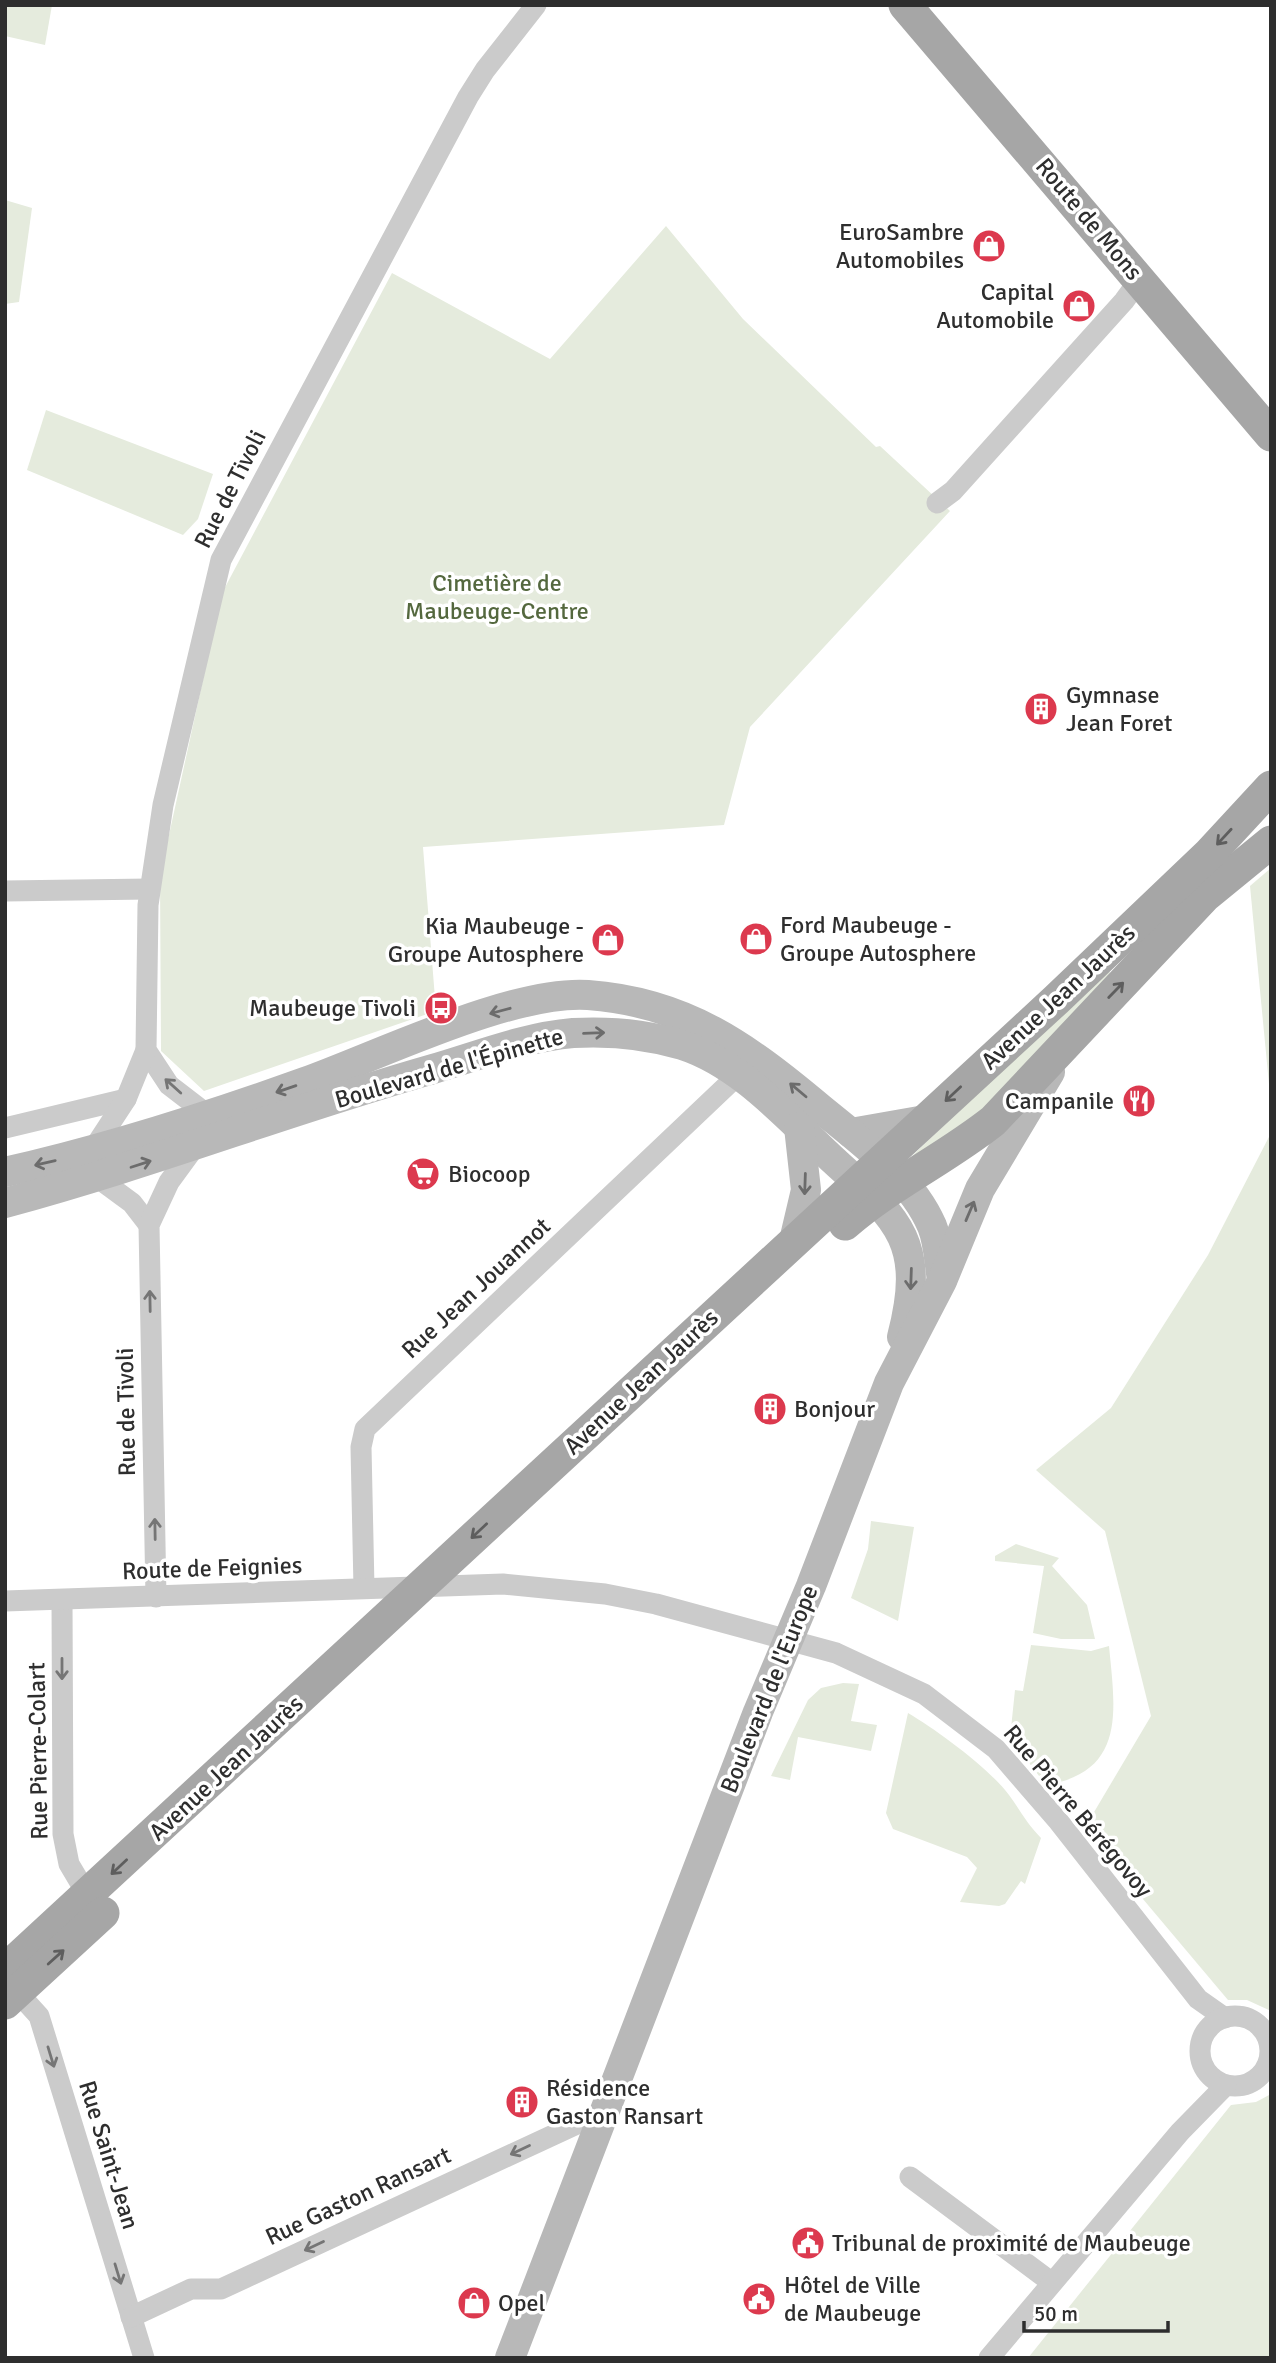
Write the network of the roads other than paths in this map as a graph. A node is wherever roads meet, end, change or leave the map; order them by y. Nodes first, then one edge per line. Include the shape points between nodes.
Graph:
1 (536, 5) edge
2 (905, 5) edge
3 (1140, 279) junction
4 (1268, 434) edge
5 (937, 503) dead end
6 (1271, 787) edge
7 (1271, 842) edge
8 (149, 889) junction
9 (5, 891) edge
10 (1069, 1040) junction
11 (146, 1051) junction
12 (738, 1075) junction
13 (126, 1100) junction
14 (208, 1115) junction
15 (925, 1120) junction
16 (799, 1127) junction
17 (5, 1128) edge
18 (851, 1133) junction
19 (196, 1145) junction
20 (95, 1165) junction
21 (5, 1172) edge
22 (879, 1180) junction
23 (5, 1203) edge
24 (149, 1225) junction
25 (794, 1241) junction
26 (942, 1281) junction
27 (889, 1383) junction
28 (454, 1586) junction
29 (420, 1587) junction
30 (364, 1588) junction
31 (156, 1597) junction
32 (62, 1600) junction
33 (5, 1601) edge
34 (788, 1641) junction
35 (88, 1896) junction
36 (8, 1986) edge
37 (1217, 2023) junction
38 (1268, 2034) edge
39 (1270, 2055) edge
40 (1217, 2080) junction
41 (605, 2111) junction
42 (910, 2177) dead end
43 (1051, 2282) junction
44 (131, 2317) junction
45 (144, 2358) edge
46 (510, 2358) edge
47 (989, 2358) edge

1 - 8 street, Rue de Tivoli via 468,97 221,560 163,805
2 - 3 main road, Route de Mons
3 - 4 main road, Route de Mons
3 - 5 street via 962,481
6 -> 15 main road, Avenue Jean Jaurès via 1157,905
10 -> 7 main road, Avenue Jean Jaurès via 1205,896
8 - 9 street
8 - 11 street, Rue de Tivoli
10 - 22 main road, Avenue Jean Jaurès via 993,1121 960,1147
26 -> 10 street, Boulevard de l'Europe via 980,1189
11 - 13 street
14 -> 11 street via 169,1085
12 - 16 street, Boulevard de l'Épinette
19 -> 12 street, Boulevard de l'Épinette via 388,1082 569,1034 617,1032 682,1045
12 - 30 street, Rue Jean Jouannot via 365,1429 361,1447
13 - 17 street
13 - 20 street
18 -> 14 street, Boulevard de l'Épinette via 761,1059 720,1032 671,1011 585,995 538,1000 486,1014
14 - 20 street, Boulevard de l'Épinette
15 - 18 street
15 - 22 main road, Avenue Jean Jaurès
16 - 22 street, Boulevard de l'Épinette
16 -> 25 street via 806,1190
18 - 22 street, Boulevard de l'Épinette
20 -> 19 street, Boulevard de l'Épinette
19 - 24 street, Rue de Tivoli via 169,1182
20 -> 21 street, Boulevard de l'Épinette
20 - 23 street, Boulevard de l'Épinette
20 - 24 street
22 - 25 main road, Avenue Jean Jaurès
22 - 26 street via 933,1228
22 -> 27 street via 911,1254 913,1278
22 - 28 main road, Avenue Jean Jaurès
31 -> 24 street, Rue de Tivoli
25 -> 29 main road, Avenue Jean Jaurès
26 - 27 street, Boulevard de l'Europe
27 - 34 street, Boulevard de l'Europe
28 - 29 street, Route de Feignies
28 - 34 street, Rue Pierre Bérégovoy via 503,1584 605,1594
36 -> 28 main road, Avenue Jean Jaurès
29 - 30 street, Route de Feignies
29 -> 35 main road, Avenue Jean Jaurès
30 - 31 street, Route de Feignies
31 - 32 street, Route de Feignies
32 - 33 street, Route de Feignies
32 -> 35 street, Rue Pierre-Colart via 63,1834 69,1864
34 - 37 street, Rue Pierre Bérégovoy via 836,1653 903,1683 996,1749
34 - 41 street, Boulevard de l'Europe
35 - 36 main road, Avenue Jean Jaurès
36 -> 44 street, Rue Saint-Jean via 39,2017
37 - 38 street via 1248,2019
37 - 40 street via 1201,2046 1201,2057
38 - 39 street
39 - 40 street via 1267,2067 1250,2083
40 - 43 street via 1180,2132
41 -> 44 street, Rue Gaston Ransart via 221,2289 191,2289
41 - 46 street, Boulevard de l'Europe
42 - 43 street
43 - 47 street
44 - 45 street, Rue Saint-Jean

